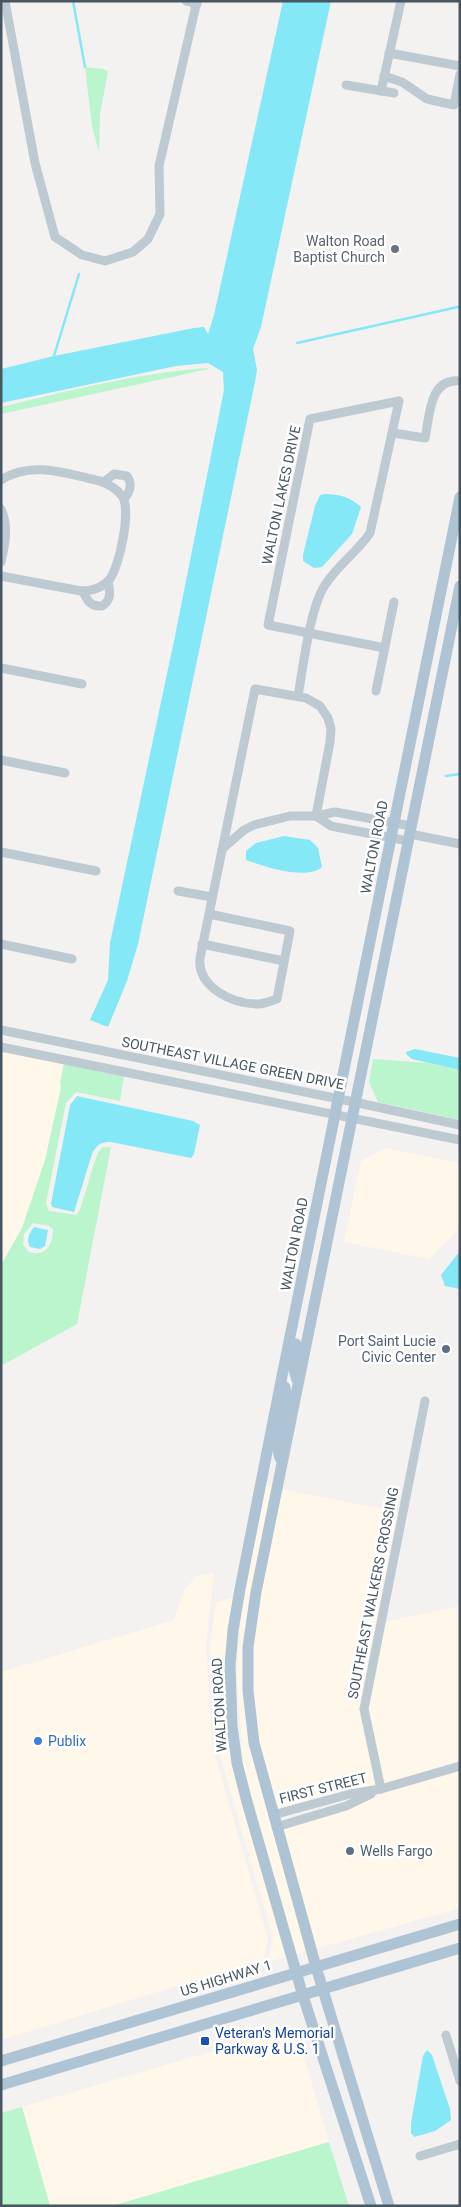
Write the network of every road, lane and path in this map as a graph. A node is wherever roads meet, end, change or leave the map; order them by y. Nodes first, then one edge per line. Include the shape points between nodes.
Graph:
1 (5, 1) edge
2 (186, 1) edge
3 (401, 1) edge
4 (197, 2) edge
5 (389, 52) junction
6 (460, 66) edge
7 (460, 74) edge
8 (384, 76) junction
9 (346, 85) dead end
10 (381, 91) junction
11 (394, 93) dead end
12 (460, 381) edge
13 (393, 432) junction
14 (1, 480) edge
15 (104, 482) junction
16 (460, 497) edge
17 (124, 499) junction
18 (1, 509) edge
19 (1, 562) edge
20 (1, 576) edge
21 (108, 581) junction
22 (460, 586) edge
23 (84, 591) junction
24 (394, 602) dead end
25 (310, 634) junction
26 (385, 648) junction
27 (1, 668) edge
28 (82, 684) dead end
29 (376, 691) dead end
30 (298, 696) junction
31 (1, 760) edge
32 (65, 774) dead end
33 (316, 816) junction
34 (394, 823) junction
35 (410, 834) junction
36 (391, 838) junction
37 (460, 844) edge
38 (222, 849) junction
39 (1, 852) edge
40 (96, 871) dead end
41 (178, 891) dead end
42 (212, 897) junction
43 (209, 914) junction
44 (1, 944) edge
45 (202, 944) junction
46 (72, 958) dead end
47 (284, 961) junction
48 (1, 1030) edge
49 (1, 1047) edge
50 (338, 1098) junction
51 (354, 1102) junction
52 (335, 1115) junction
53 (351, 1118) junction
54 (460, 1125) edge
55 (460, 1140) edge
56 (299, 1293) junction
57 (282, 1376) junction
58 (298, 1384) junction
59 (425, 1401) dead end
60 (282, 1464) junction
61 (460, 1766) edge
62 (380, 1789) junction
63 (273, 1815) junction
64 (276, 1827) junction
65 (460, 1924) edge
66 (460, 1948) edge
67 (316, 1967) junction
68 (296, 1973) junction
69 (324, 1990) junction
70 (303, 1996) junction
71 (446, 2035) dead end
72 (1, 2061) edge
73 (460, 2081) edge
74 (1, 2085) edge
75 (460, 2144) edge
76 (420, 2156) dead end
77 (371, 2206) edge
78 (389, 2206) edge

1 - 4 street via 35,163 55,237 82,255 105,261 133,252 148,239 160,214 159,166
2 - 4 street
3 - 5 street
5 - 6 street
5 - 8 street
7 - 8 street via 454,105 427,99 402,82
8 - 10 street
9 - 10 street
10 - 11 street
12 - 13 street via 445,382 436,390 425,438
13 - 25 street, WALTON LAKES DRIVE via 370,533 323,587
13 - 25 street, WALTON LAKES DRIVE via 399,401 310,418 268,625
14 - 15 street via 18,471 39,469
15 - 17 street
15 - 17 street via 114,474 127,476 131,486
16 - 34 main road, WALTON ROAD
17 - 21 street via 124,531 114,574
18 - 19 street via 6,529
20 - 23 street
21 - 23 street
21 - 23 street via 110,596 102,606 92,605
22 - 35 main road
24 - 26 street
25 - 26 street, WALTON LAKES DRIVE
25 - 30 street, WALTON LAKES DRIVE
26 - 29 street
27 - 28 street
30 - 33 street via 320,706 331,729
30 - 38 street via 255,689
31 - 32 street
33 - 34 street via 335,812
33 - 36 street via 331,826
33 - 38 street via 290,816 254,824
34 - 35 street
34 - 36 main road, WALTON ROAD
35 - 36 street
35 - 37 street
35 - 51 main road
36 - 50 main road, WALTON ROAD
38 - 42 street
39 - 40 street
41 - 42 street
42 - 43 street
43 - 45 street
43 - 47 street via 290,931
44 - 46 street
45 - 47 street
45 - 47 street via 199,967 208,986 233,999 258,1004 277,999
48 - 50 street, SOUTHEAST VILLAGE GREEN DRIVE
49 - 52 street
50 - 51 street, SOUTHEAST VILLAGE GREEN DRIVE
50 - 52 main road, WALTON ROAD
51 - 53 main road
51 - 54 street, SOUTHEAST VILLAGE GREEN DRIVE
52 - 53 street
52 - 56 main road, WALTON ROAD
53 - 55 street
53 - 58 main road
56 - 57 main road, WALTON ROAD
56 - 58 main road via 293,1366
57 - 60 main road via 286,1392 277,1444
57 - 68 main road, WALTON ROAD via 237,1605 230,1666 232,1726 238,1763
58 - 60 main road
59 - 62 street, SOUTHEAST WALKERS CROSSING via 364,1709
60 - 63 main road via 248,1647 248,1690 254,1744
61 - 62 street, FIRST STREET
62 - 63 street, FIRST STREET
62 - 64 street, FIRST STREET via 346,1806
63 - 64 main road
64 - 67 main road
65 - 67 main road, US HIGHWAY 1
66 - 69 main road
67 - 68 main road, US HIGHWAY 1
67 - 69 main road
68 - 70 main road, WALTON ROAD
68 - 72 main road, US HIGHWAY 1
69 - 70 main road
69 - 78 main road
70 - 74 main road
70 - 77 main road, WALTON ROAD
71 - 73 street
75 - 76 street

